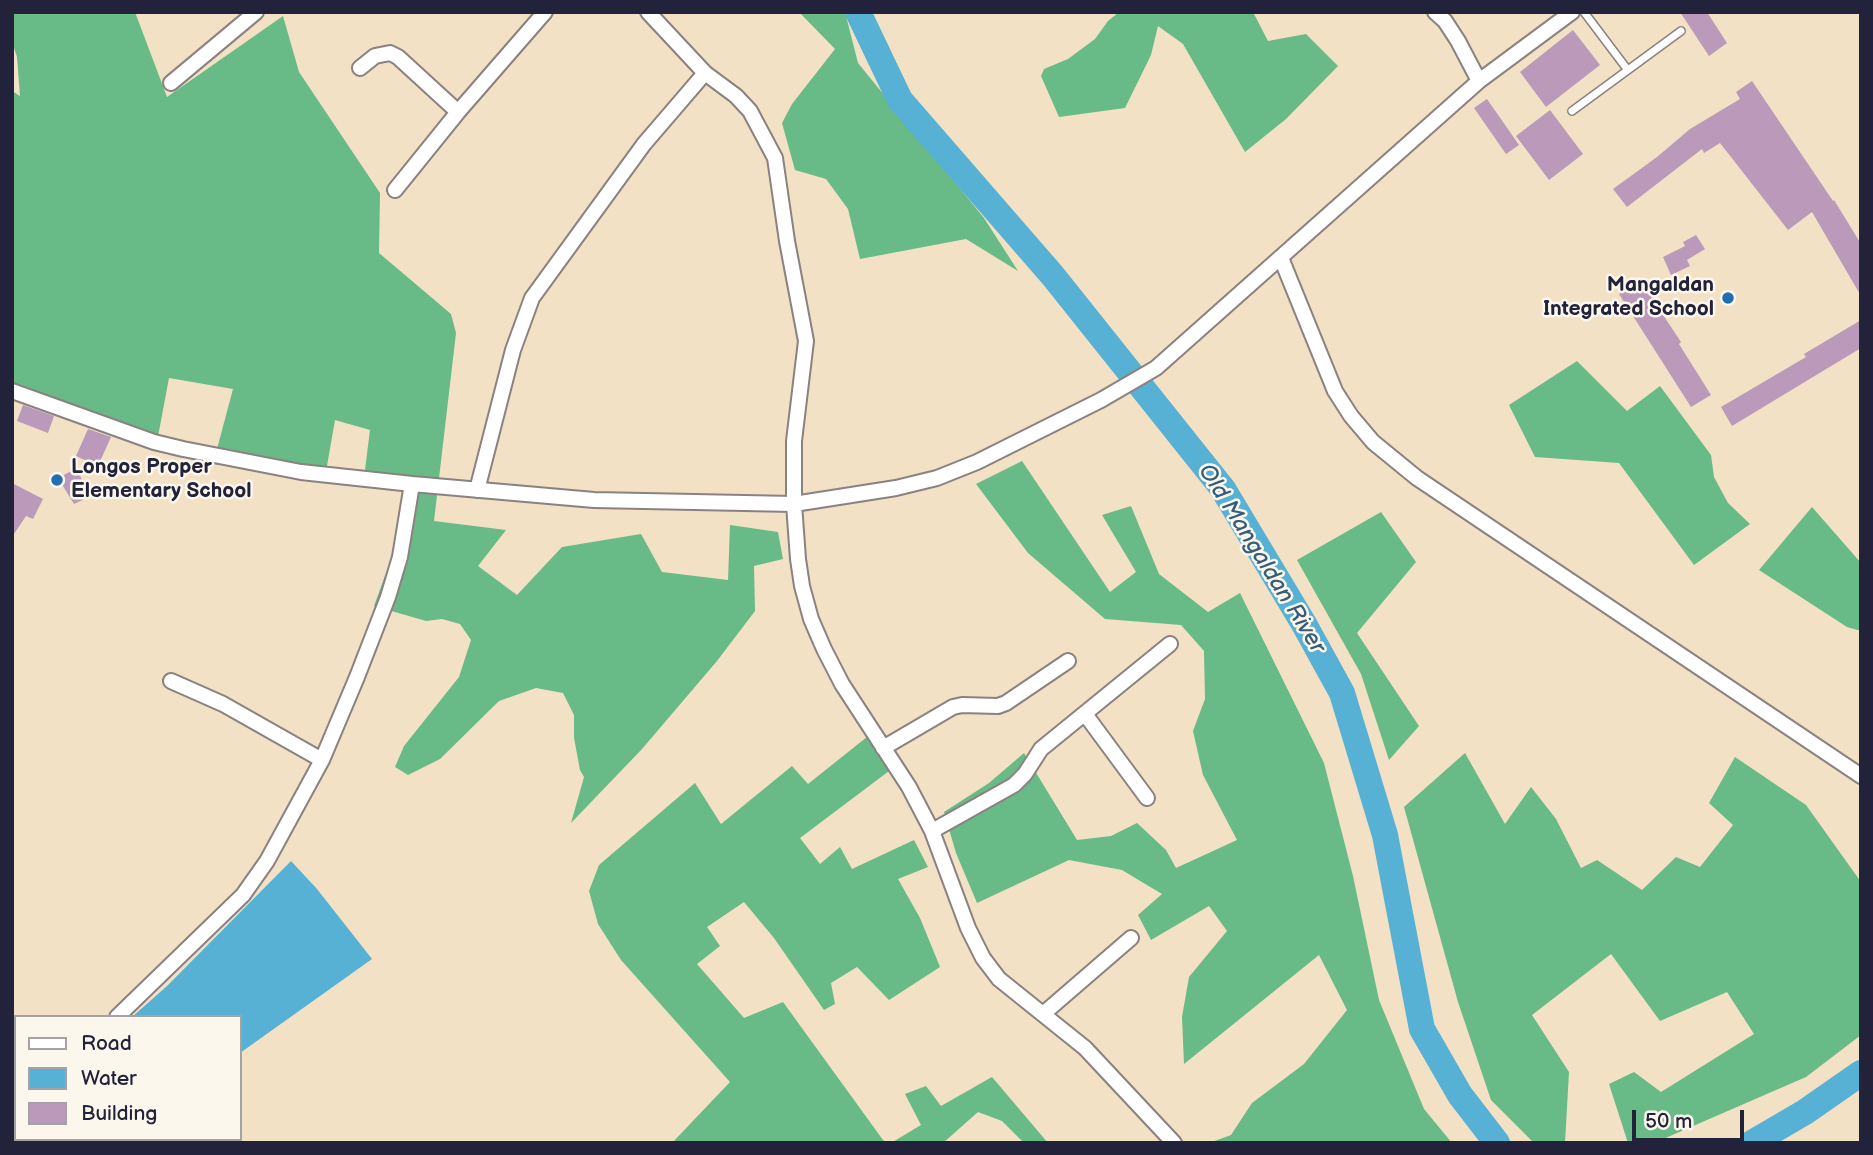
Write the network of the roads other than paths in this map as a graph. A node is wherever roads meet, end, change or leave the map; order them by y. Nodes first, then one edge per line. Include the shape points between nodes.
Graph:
1 (256, 12) edge
2 (545, 12) edge
3 (648, 12) edge
4 (1435, 12) edge
5 (1572, 12) edge
6 (1584, 12) edge
7 (1681, 32) dead end
8 (360, 68) dead end
9 (1628, 69) junction
10 (705, 73) junction
11 (1479, 82) junction
12 (171, 83) dead end
13 (1572, 111) dead end
14 (458, 112) junction
15 (395, 190) dead end
16 (1281, 258) junction
17 (12, 391) edge
18 (412, 484) junction
19 (477, 490) junction
20 (794, 504) junction
21 (1170, 644) dead end
22 (1068, 661) dead end
23 (171, 681) dead end
24 (1085, 714) junction
25 (883, 748) junction
26 (322, 760) junction
27 (1861, 776) edge
28 (1147, 798) dead end
29 (932, 831) junction
30 (1131, 938) dead end
31 (1043, 1014) junction
32 (119, 1015) edge
33 (1174, 1143) edge

1 - 12 street
2 - 14 street
3 - 10 street
4 - 11 street via 1458,41
5 - 11 street
6 - 9 lane
7 - 9 lane
8 - 14 street via 376,56 390,53
9 - 13 lane
10 - 19 street via 644,144 531,298
10 - 20 street via 750,111 775,158 806,341 796,419
11 - 16 street
14 - 15 street
16 - 20 street via 1156,368 977,463 896,488
16 - 27 street via 1335,391 1373,442 1417,478
17 - 18 street via 183,449 301,472
18 - 19 street
18 - 26 street via 388,597
19 - 20 street via 594,500
20 - 25 street via 802,586 811,619 842,684
21 - 24 street
22 - 25 street via 1006,703 953,707
23 - 26 street via 223,704
24 - 28 street
24 - 29 street via 1041,749 1014,785
25 - 29 street
26 - 32 street via 267,861 243,895
29 - 31 street via 983,958 999,979
30 - 31 street
31 - 33 street via 1085,1048

